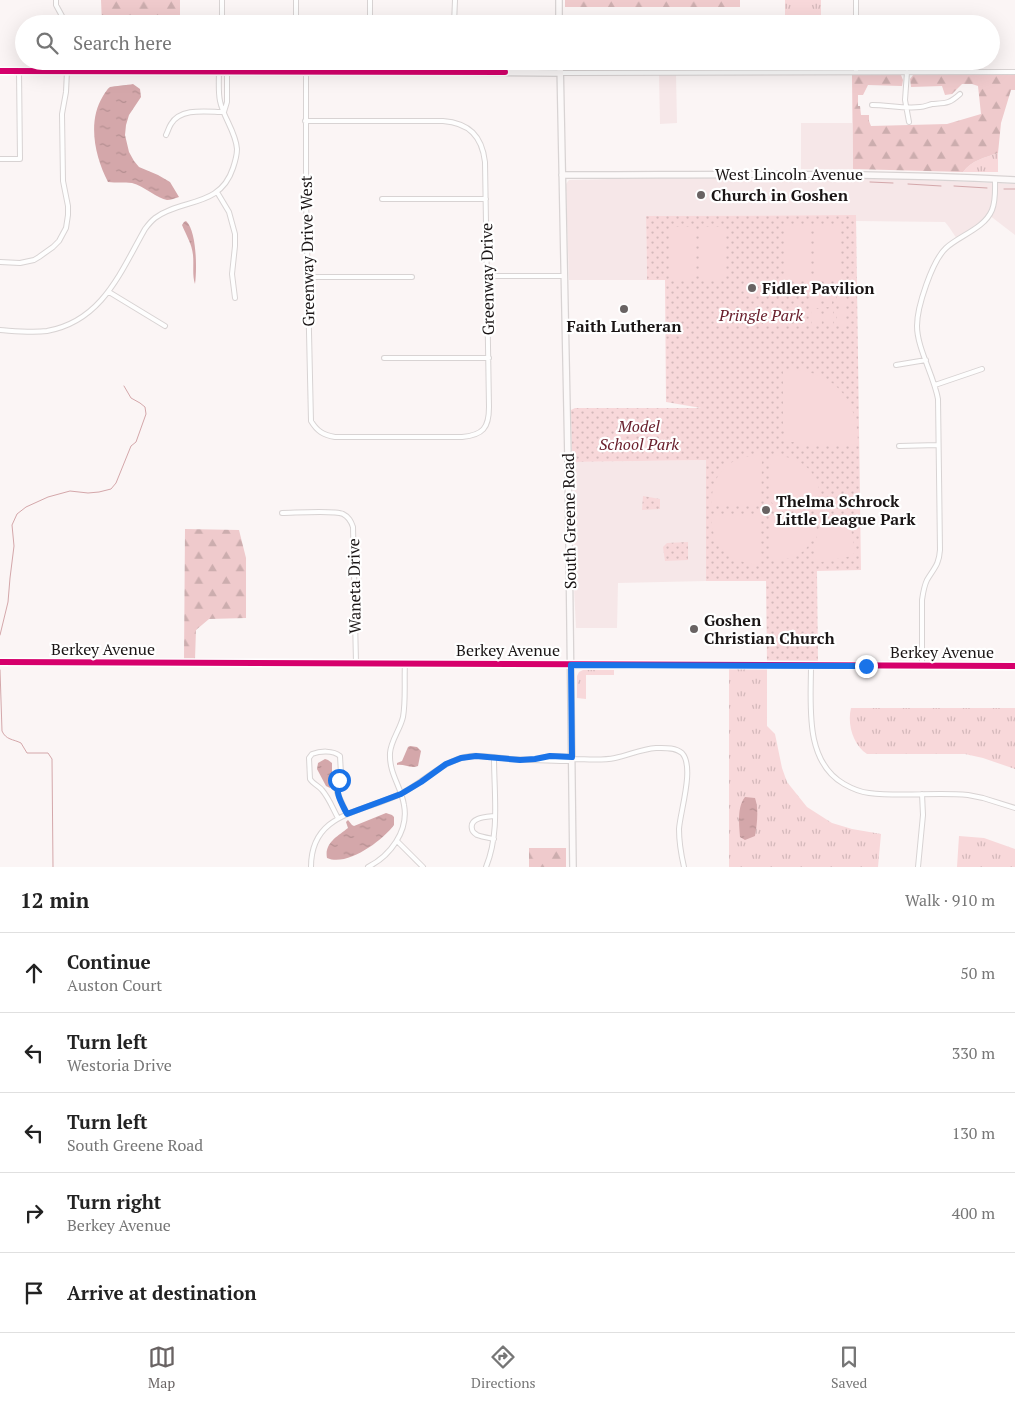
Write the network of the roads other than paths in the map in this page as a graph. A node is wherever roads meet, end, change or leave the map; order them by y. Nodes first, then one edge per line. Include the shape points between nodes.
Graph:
1 (56, 0) edge
2 (222, 0) edge
3 (296, 0) edge
4 (370, 0) edge
5 (454, 0) edge
6 (559, 0) edge
7 (856, 0) edge
8 (61, 15) edge
9 (222, 15) edge
10 (296, 15) edge
11 (370, 15) edge
12 (454, 15) edge
13 (559, 15) edge
14 (856, 15) edge
15 (0, 70) edge
16 (219, 70) junction
17 (227, 70) junction
18 (256, 70) joint
19 (19, 71) junction
20 (67, 71) junction
21 (306, 71) junction
22 (454, 72) joint
23 (856, 72) joint
24 (906, 72) junction
25 (1015, 72) edge
26 (560, 73) junction
27 (960, 94) dead end
28 (872, 105) dead end
29 (906, 108) junction
30 (224, 112) junction
31 (305, 121) junction
32 (909, 122) dead end
33 (166, 135) dead end
34 (0, 160) edge
35 (562, 175) junction
36 (994, 179) junction
37 (1015, 180) edge
38 (217, 192) junction
39 (382, 199) dead end
40 (486, 199) junction
41 (0, 262) edge
42 (487, 276) junction
43 (564, 276) junction
44 (412, 277) dead end
45 (307, 278) junction
46 (108, 292) junction
47 (235, 298) dead end
48 (165, 326) dead end
49 (0, 330) edge
50 (384, 358) dead end
51 (489, 358) junction
52 (926, 360) junction
53 (896, 365) dead end
54 (982, 369) dead end
55 (935, 385) junction
56 (483, 430) joint
57 (938, 445) junction
58 (899, 446) dead end
59 (282, 513) dead end
60 (0, 662) edge
61 (356, 663) junction
62 (405, 664) junction
63 (571, 665) junction
64 (811, 666) junction
65 (922, 666) junction
66 (1015, 666) edge
67 (494, 757) junction
68 (572, 759) junction
69 (401, 794) junction
70 (922, 794) junction
71 (1015, 808) edge
72 (347, 814) junction
73 (495, 816) junction
74 (338, 818) junction
75 (494, 839) junction
76 (397, 841) junction
77 (311, 867) edge
78 (368, 867) edge
79 (423, 867) edge
80 (486, 867) edge
81 (573, 867) edge
82 (684, 867) edge
83 (918, 867) edge

1 - 8 street
2 - 9 street
3 - 10 street
4 - 11 street
5 - 12 street
6 - 13 street
7 - 14 street
15 - 19 street
16 - 17 street
16 - 20 street
16 - 30 street via 220,101
17 - 18 street
17 - 30 street
18 - 21 street
19 - 20 street
19 - 34 street via 20,159
20 - 41 street via 62,114 63,181 68,206 66,228 54,247 34,260
21 - 22 street
21 - 31 street, Greenway Drive West
22 - 26 street
23 - 24 street
23 - 26 street
24 - 25 street
24 - 29 street
26 - 35 street, South Greene Road
27 - 29 street via 946,104
28 - 29 street
29 - 32 street
30 - 33 street via 185,113 175,118
30 - 38 street via 237,147 232,171
31 - 40 street, Greenway Drive via 443,120 459,123 479,140 484,154
31 - 45 street, Greenway Drive West
35 - 36 street, West Lincoln Avenue via 837,174
35 - 43 street, South Greene Road
36 - 37 street, West Lincoln Avenue
36 - 52 street via 993,206 987,219 946,248 932,267 917,324
38 - 46 street via 151,221
38 - 47 street via 229,212 235,234 232,274
39 - 40 street
40 - 42 street, Greenway Drive
42 - 43 street
42 - 51 street, Greenway Drive
43 - 63 street, South Greene Road
44 - 45 street
45 - 56 street, Greenway Drive West via 310,415 316,429 335,437 462,437
46 - 48 street
46 - 49 street via 98,305 70,324 46,331
50 - 51 street
51 - 56 street, Greenway Drive via 489,418
52 - 53 street
52 - 55 street
54 - 55 street
55 - 57 street
57 - 58 street
57 - 65 street via 940,556 923,592
59 - 61 street, Waneta Drive via 339,513 349,518 353,526
60 - 61 street, Berkey Avenue
61 - 62 street, Berkey Avenue
62 - 63 street, Berkey Avenue
62 - 69 street via 403,718 390,753 393,775
63 - 64 street, Berkey Avenue
63 - 68 street, South Greene Road
64 - 65 street, Berkey Avenue
64 - 70 street via 812,726 818,754 826,770 846,786 864,792
65 - 66 street, Berkey Avenue
67 - 68 street via 550,761
67 - 69 street via 454,760
67 - 73 street
68 - 81 street, South Greene Road
68 - 82 street via 608,759 657,748 682,753 687,784 679,829
69 - 72 street
69 - 76 street via 405,818
70 - 71 street via 974,796
70 - 83 street
72 - 74 street
72 - 74 street via 337,792 340,756 333,752 312,754 309,758 311,782 325,794
73 - 75 street
73 - 75 street via 475,820 471,827 476,834
74 - 77 street via 317,838
75 - 80 street
76 - 78 street via 387,854
76 - 79 street

